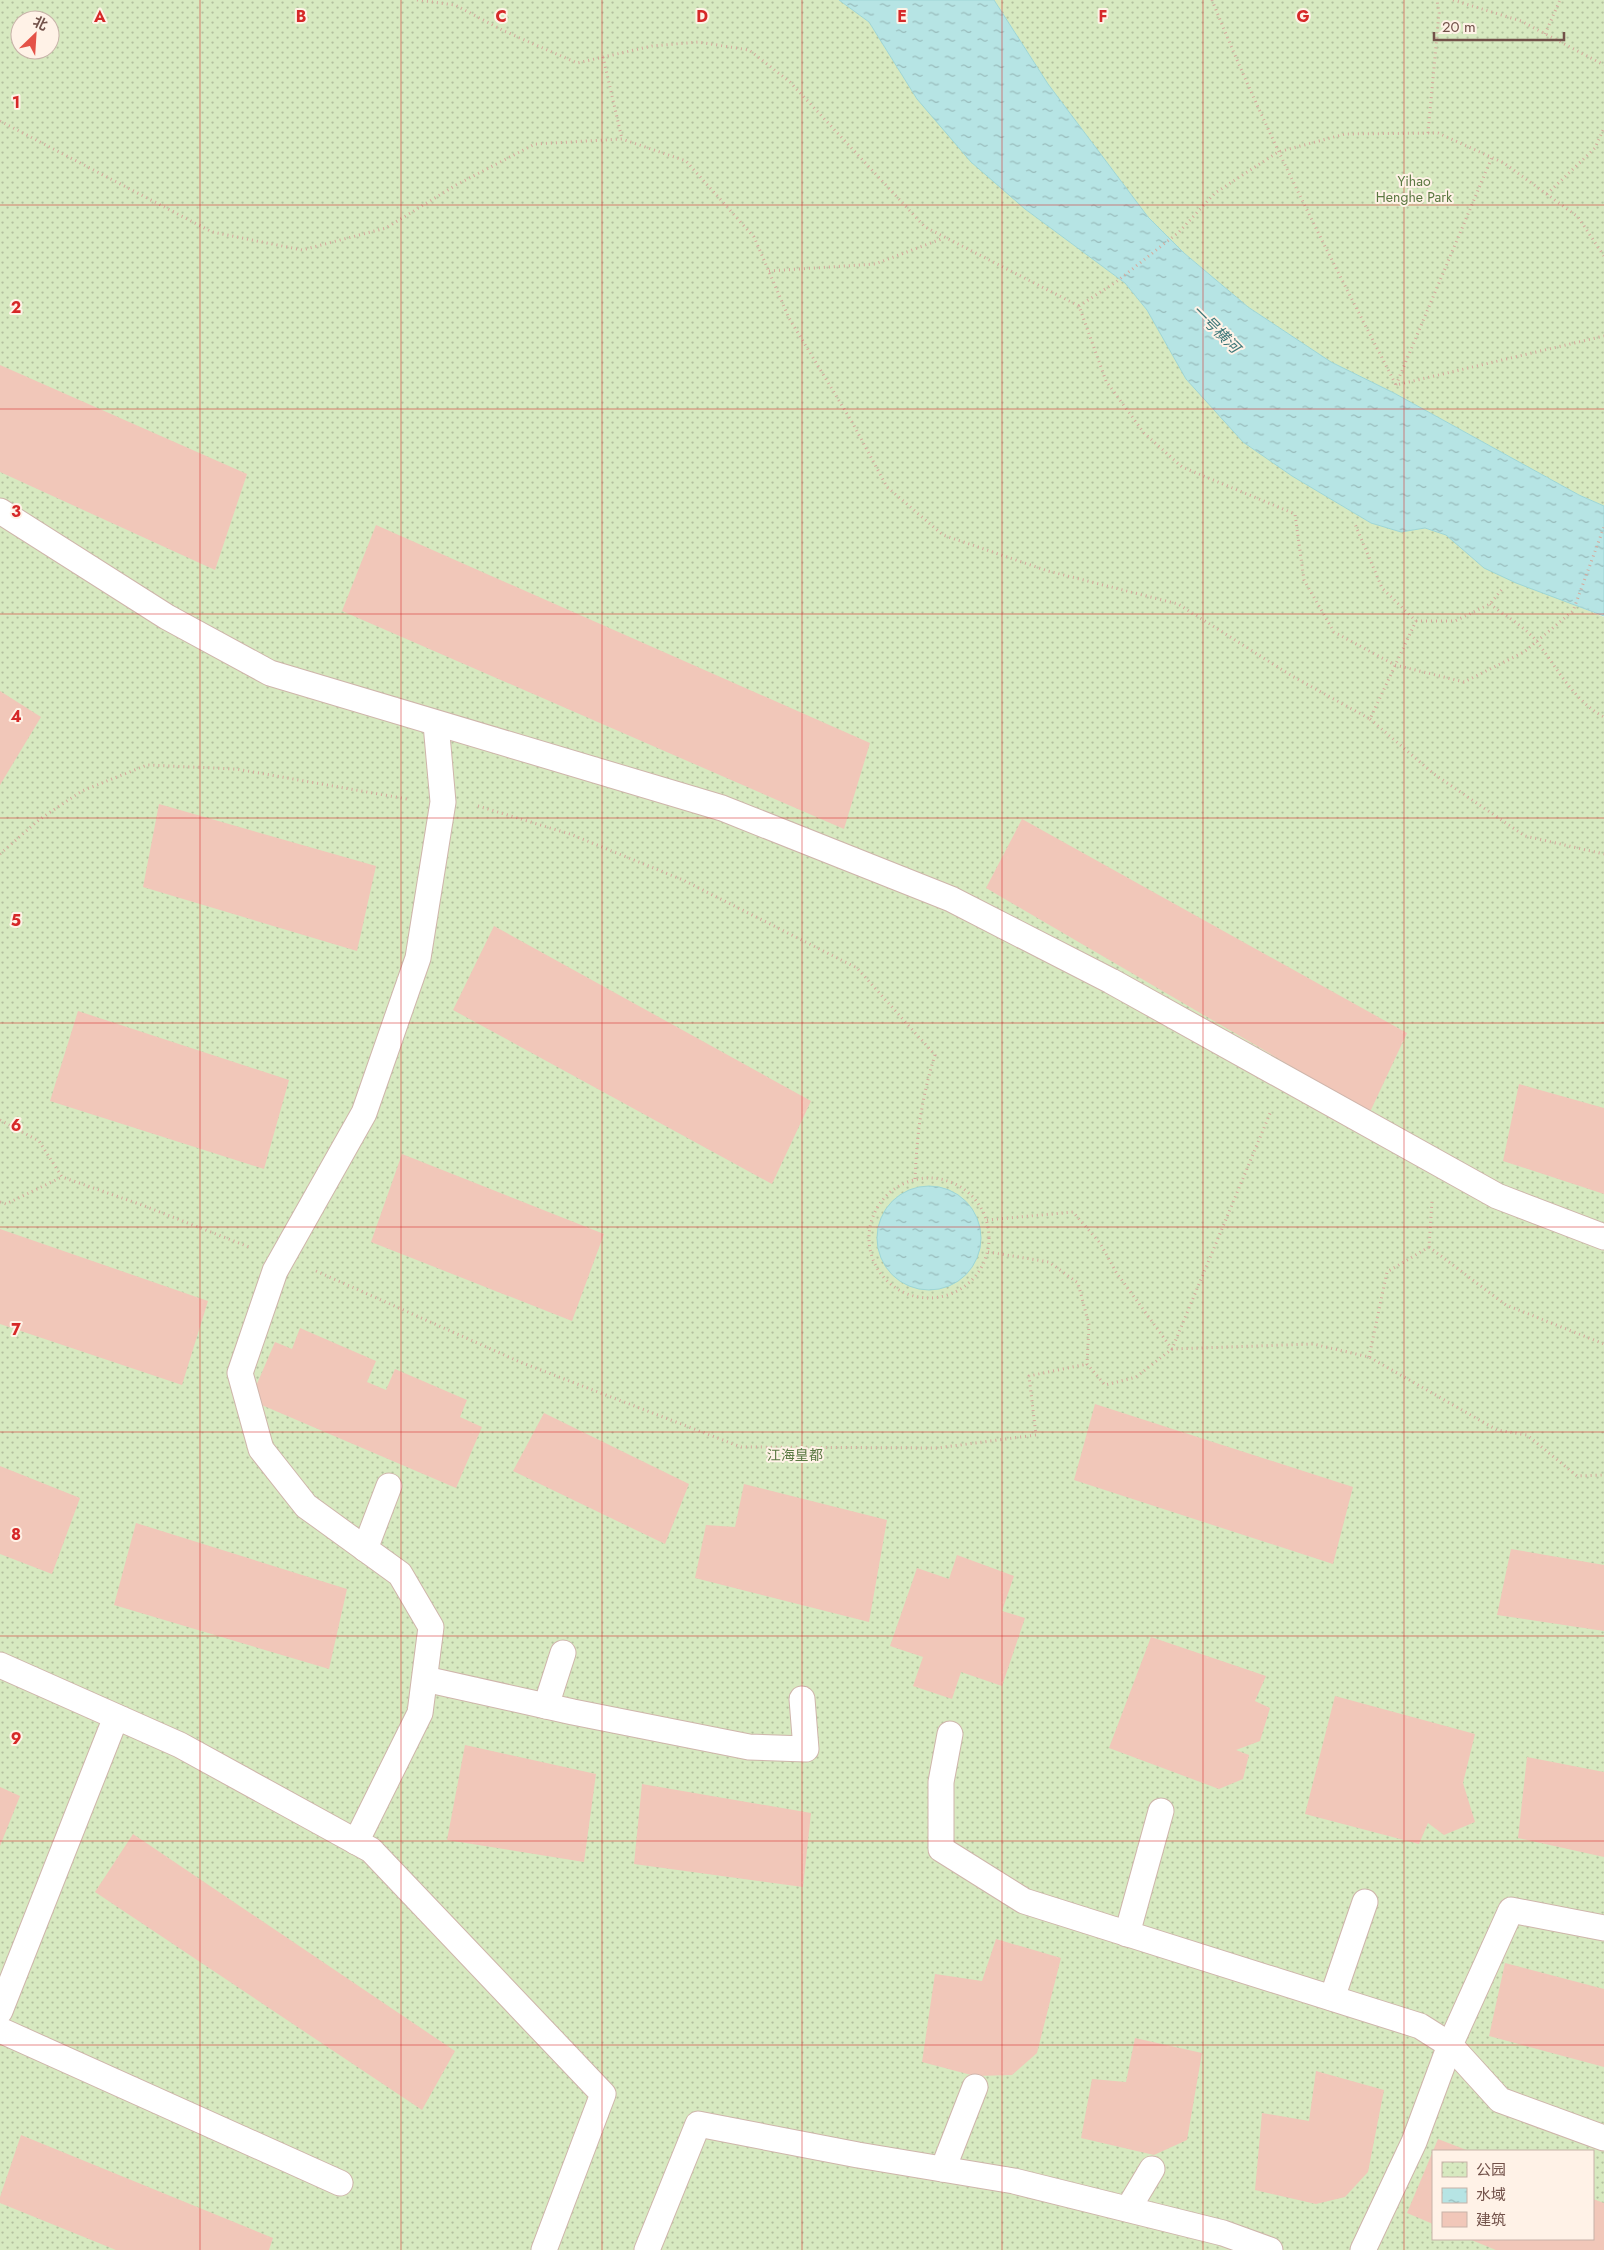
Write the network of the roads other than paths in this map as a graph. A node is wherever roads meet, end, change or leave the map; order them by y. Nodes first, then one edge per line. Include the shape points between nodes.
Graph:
1 (0, 511) edge
2 (436, 724) junction
3 (1604, 1237) edge
4 (389, 1486) dead end
5 (365, 1549) junction
6 (563, 1653) dead end
7 (0, 1665) edge
8 (424, 1680) junction
9 (802, 1699) dead end
10 (546, 1706) junction
11 (116, 1716) junction
12 (950, 1734) dead end
13 (1161, 1811) dead end
14 (356, 1842) junction
15 (1365, 1902) dead end
16 (1604, 1928) edge
17 (1126, 1934) junction
18 (1332, 1998) junction
19 (0, 2011) edge
20 (0, 2030) edge
21 (1450, 2046) junction
22 (975, 2087) dead end
23 (1604, 2138) edge
24 (943, 2169) junction
25 (1152, 2169) dead end
26 (340, 2183) dead end
27 (1128, 2209) junction
28 (544, 2250) edge
29 (647, 2250) edge
30 (1270, 2250) edge
31 (1363, 2250) edge

1 - 2 lane via 167,617 270,673
2 - 3 lane via 722,808 951,899 1111,981 1497,1196
2 - 5 lane via 443,802 418,958 367,1104 275,1271 240,1373 261,1449 306,1506
4 - 5 lane
5 - 8 lane via 400,1574 431,1627
6 - 10 lane
7 - 11 lane
8 - 10 lane
8 - 14 lane via 420,1713
9 - 10 lane via 806,1749 749,1747
11 - 14 lane via 180,1745
11 - 19 lane
12 - 17 lane via 941,1782 941,1850 1024,1901
13 - 17 lane
14 - 28 lane via 371,1850 603,2094
15 - 18 lane
16 - 21 lane via 1511,1910
17 - 18 lane
18 - 21 lane via 1420,2026
20 - 26 lane
21 - 23 lane via 1500,2100
21 - 31 lane via 1414,2142
22 - 24 lane
24 - 27 lane via 1014,2181
24 - 29 lane via 698,2124
25 - 27 lane
27 - 30 lane via 1223,2232

